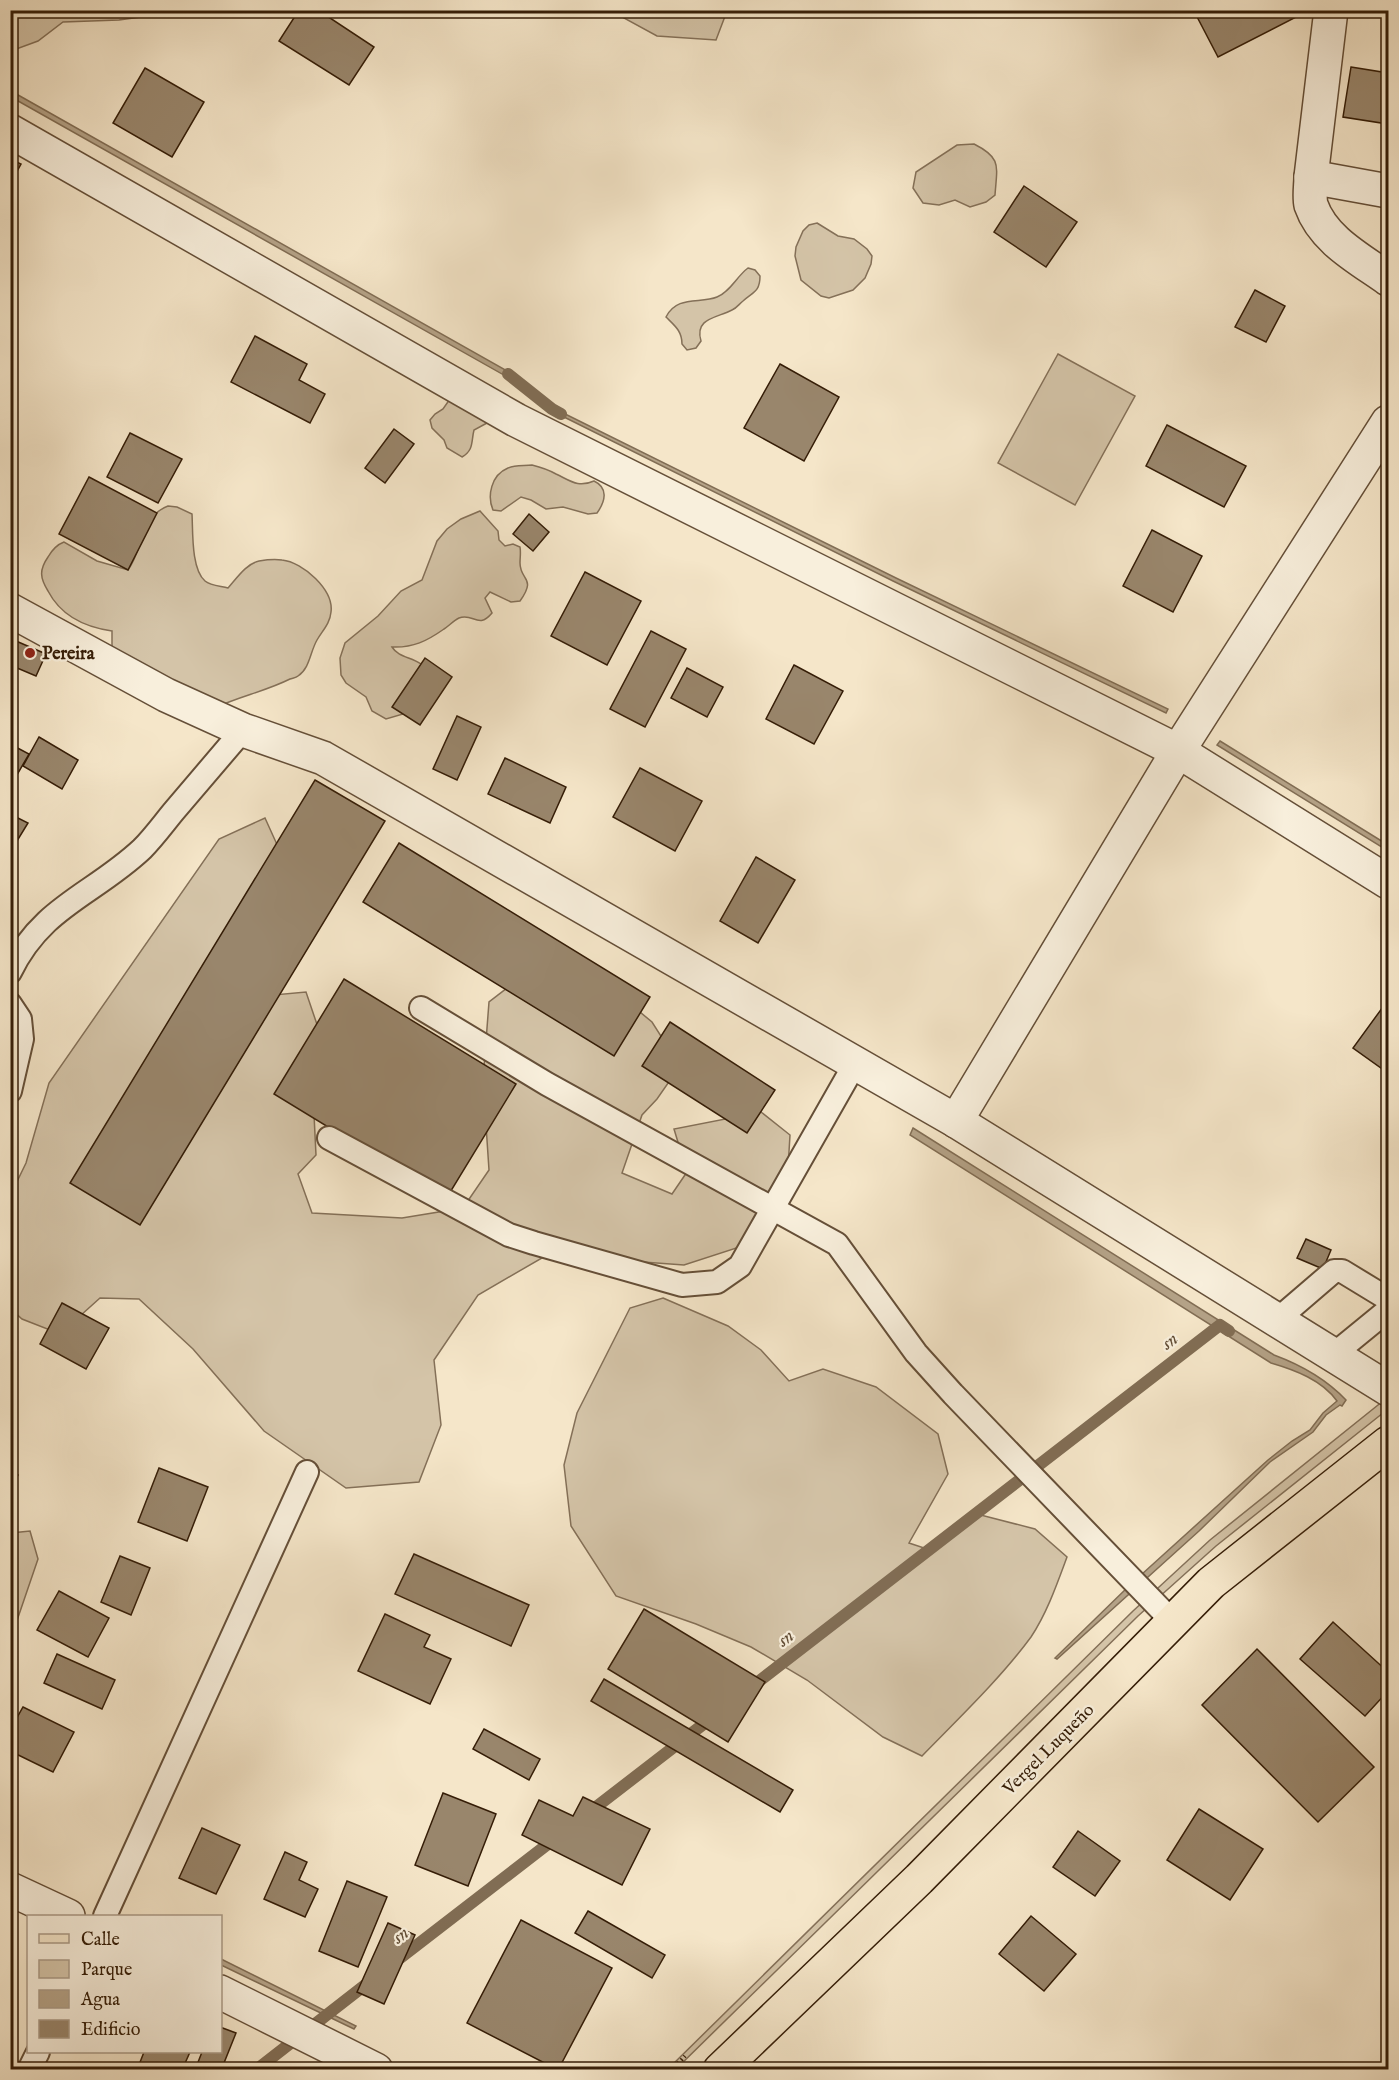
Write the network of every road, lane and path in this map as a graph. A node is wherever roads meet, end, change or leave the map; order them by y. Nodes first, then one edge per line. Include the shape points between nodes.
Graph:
1 (1331, 10) edge
2 (10, 131) edge
3 (1311, 177) junction
4 (1389, 191) edge
5 (1389, 279) edge
6 (1389, 422) edge
7 (10, 610) edge
8 (243, 730) junction
9 (1178, 751) junction
10 (1389, 882) edge
11 (10, 972) edge
12 (10, 1004) edge
13 (421, 1008) dead end
14 (856, 1062) junction
15 (10, 1091) edge
16 (956, 1121) junction
17 (329, 1138) dead end
18 (774, 1209) junction
19 (1389, 1299) edge
20 (1389, 1310) edge
21 (1277, 1320) junction
22 (1333, 1355) junction
23 (1389, 1389) edge
24 (1389, 1443) edge
25 (307, 1472) dead end
26 (1173, 1622) junction
27 (10, 1889) edge
28 (64, 1915) edge
29 (106, 1915) edge
30 (222, 1993) edge
31 (38, 2053) edge
32 (29, 2070) edge
33 (376, 2070) edge
34 (720, 2070) edge

1 - 3 street
2 - 9 street via 516,420
3 - 4 street
3 - 5 street via 1310,204 1325,230
6 - 9 street
7 - 8 street via 156,689
8 - 11 lane via 142,849 41,926
8 - 14 street via 323,758
9 - 10 street
9 - 16 street
12 - 15 lane via 20,1019 22,1039
13 - 18 lane via 546,1084
14 - 16 street
14 - 18 lane
16 - 21 street
17 - 18 lane via 509,1235 682,1285 717,1282 740,1266
18 - 26 lane via 837,1244 916,1353 945,1386
19 - 21 lane via 1342,1271 1334,1271
20 - 22 lane
21 - 22 street
22 - 23 street
24 - 26 main road, Vergel Luqueño via 1211,1583
25 - 29 lane
26 - 34 main road, Vergel Luqueño via 919,1879
27 - 28 street
30 - 33 street
31 - 32 lane

